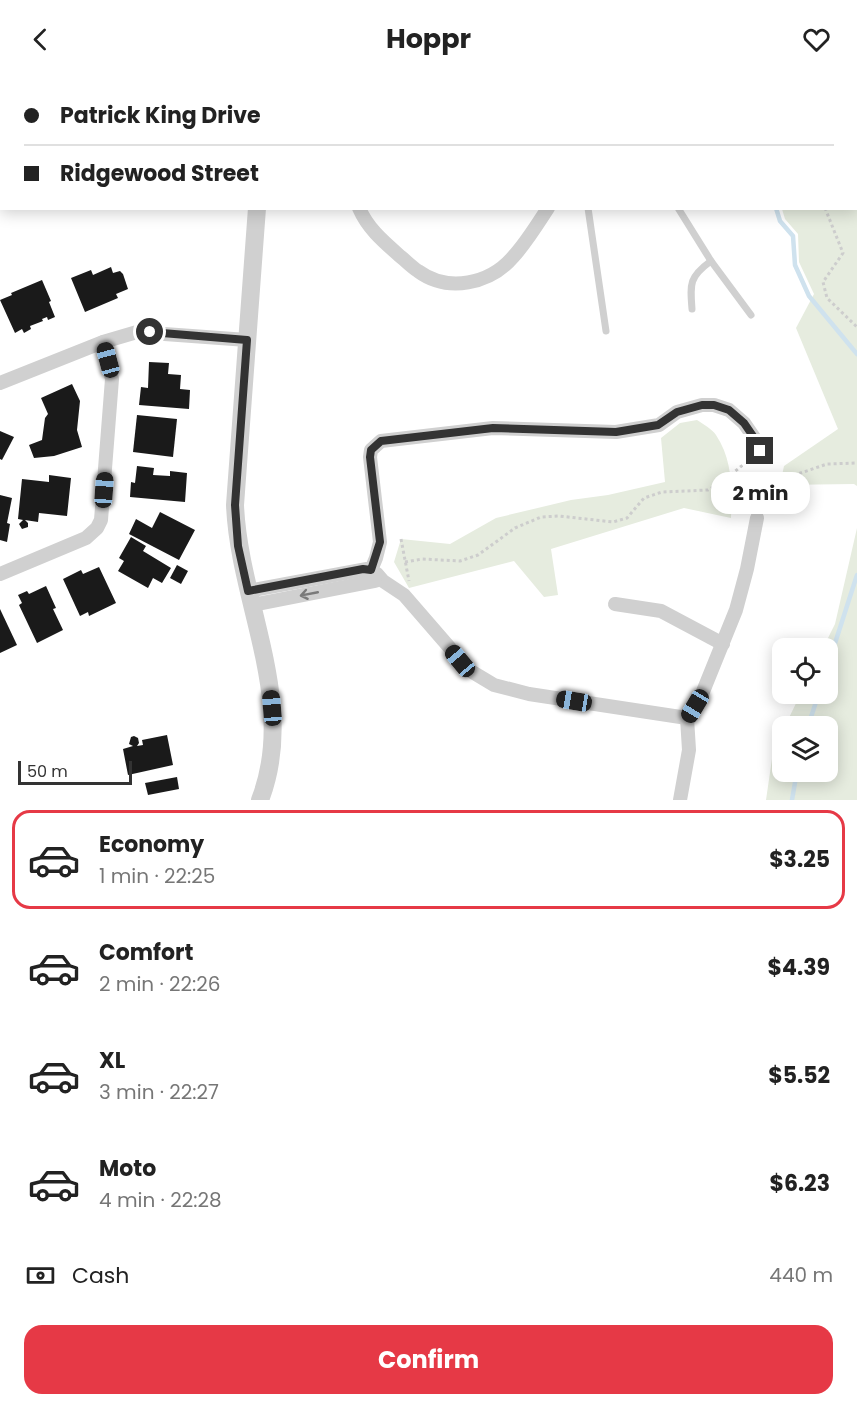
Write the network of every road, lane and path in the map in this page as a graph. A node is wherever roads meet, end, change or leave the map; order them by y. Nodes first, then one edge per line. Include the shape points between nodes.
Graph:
1 (257, 210) edge
2 (360, 210) edge
3 (547, 210) edge
4 (588, 210) edge
5 (679, 210) edge
6 (826, 210) edge
7 (711, 261) junction
8 (692, 309) dead end
9 (751, 315) dead end
10 (857, 327) edge
11 (606, 331) dead end
12 (247, 340) junction
13 (104, 342) junction
14 (0, 383) edge
15 (760, 451) joint
16 (857, 463) edge
17 (723, 481) junction
18 (728, 484) junction
19 (757, 518) joint
20 (401, 539) dead end
21 (405, 562) junction
22 (0, 574) edge
23 (369, 576) junction
24 (250, 598) junction
25 (412, 604) junction
26 (615, 604) dead end
27 (723, 644) junction
28 (687, 718) junction
29 (260, 800) edge
30 (680, 800) edge

1 - 12 street
2 - 3 street via 377,236 419,272 465,284 492,274 512,259
4 - 11 lane
5 - 7 lane
6 - 10 path via 843,253 823,282 827,298
7 - 8 lane via 692,278
7 - 9 lane
12 - 13 street via 137,332
12 - 24 street via 235,505 238,546
13 - 14 street
13 - 22 street via 112,380 101,520 86,538
15 - 17 path
15 - 23 street via 744,423 729,410 714,405 677,412 658,425 616,432 493,428 381,441 371,450 370,457 380,542
16 - 18 path via 827,464 789,477
17 - 18 path
17 - 21 path via 708,490 653,495 645,498 627,518 613,522 540,517 515,528 478,555 460,561
18 - 19 path via 729,491 755,491 759,495
19 - 27 street via 742,591
20 - 21 path
21 - 25 path
23 - 24 street
23 - 25 street via 399,590
24 - 29 street via 272,708 270,764
25 - 28 street via 469,670 494,685
26 - 27 street via 661,611
27 - 28 street
28 - 30 street via 690,750

